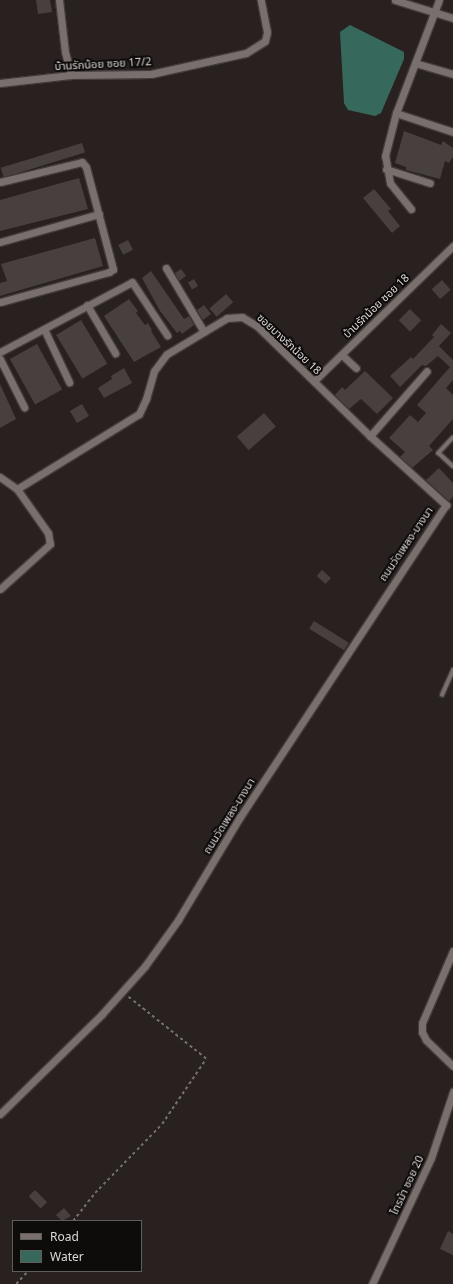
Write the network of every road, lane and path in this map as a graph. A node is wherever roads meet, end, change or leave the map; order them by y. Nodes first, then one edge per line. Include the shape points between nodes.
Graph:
1 (59, 0) edge
2 (261, 0) edge
3 (395, 0) edge
4 (439, 0) edge
5 (435, 12) junction
6 (453, 18) edge
7 (415, 63) junction
8 (453, 74) edge
9 (71, 75) junction
10 (0, 82) edge
11 (396, 114) junction
12 (453, 132) edge
13 (386, 169) junction
14 (0, 182) edge
15 (430, 183) dead end
16 (411, 209) dead end
17 (99, 214) junction
18 (0, 242) edge
19 (453, 246) edge
20 (166, 268) dead end
21 (0, 302) edge
22 (87, 306) junction
23 (44, 329) junction
24 (204, 332) junction
25 (167, 335) dead end
26 (0, 352) edge
27 (115, 353) dead end
28 (342, 355) junction
29 (0, 359) edge
30 (356, 368) dead end
31 (427, 371) dead end
32 (69, 382) dead end
33 (314, 382) junction
34 (24, 407) dead end
35 (370, 436) junction
36 (453, 438) edge
37 (453, 466) edge
38 (0, 477) edge
39 (17, 489) junction
40 (450, 504) edge
41 (0, 589) edge
42 (453, 670) edge
43 (442, 695) dead end
44 (453, 951) edge
45 (122, 992) junction
46 (453, 1066) edge
47 (453, 1092) edge
48 (0, 1114) edge
49 (450, 1115) edge
50 (74, 1220) edge
51 (27, 1272) edge
52 (16, 1284) edge
53 (372, 1284) edge

1 - 9 street via 65,52
2 - 9 street, บ้านรักน้อย ซอย 17/2 via 267,32 262,44 246,53 151,74
3 - 5 street
4 - 5 street
5 - 6 street
5 - 7 street
7 - 8 street
7 - 11 street
9 - 10 street, บ้านรักน้อย ซอย 17/2
11 - 12 street
11 - 13 street via 386,150
13 - 15 street
13 - 16 street via 397,193
14 - 17 street via 82,162 86,167
17 - 18 street
17 - 21 street via 113,269
19 - 28 street, บ้านรักน้อย ซอย 18
20 - 24 street
22 - 23 street
22 - 25 street via 132,282
22 - 27 street
23 - 26 street
23 - 32 street
24 - 33 street, ซอยบางรักน้อย 18 via 227,318 242,317 257,326
24 - 39 street, ซอยบางรักน้อย 18 via 167,354 154,371 139,414
28 - 30 street
28 - 33 street, บ้านรักน้อย ซอย 18
29 - 34 street
31 - 35 street
33 - 35 street, ซอยบางรักน้อย 18
35 - 40 street, ซอยบางรักน้อย 18
36 - 37 lane via 439,453
38 - 39 street
39 - 41 street via 48,533 50,544
40 - 45 street, ถนนวัดเพลง-บางนา via 240,817 178,920
42 - 43 lane
44 - 46 street via 422,1023 422,1032 426,1040
45 - 48 street, ถนนวัดเพลง-บางนา
45 - 50 path via 206,1059 162,1124 95,1193
47 - 49 street, ไทรม้า ซอย 20
49 - 53 street, ไทรม้า ซอย 20
51 - 52 path

